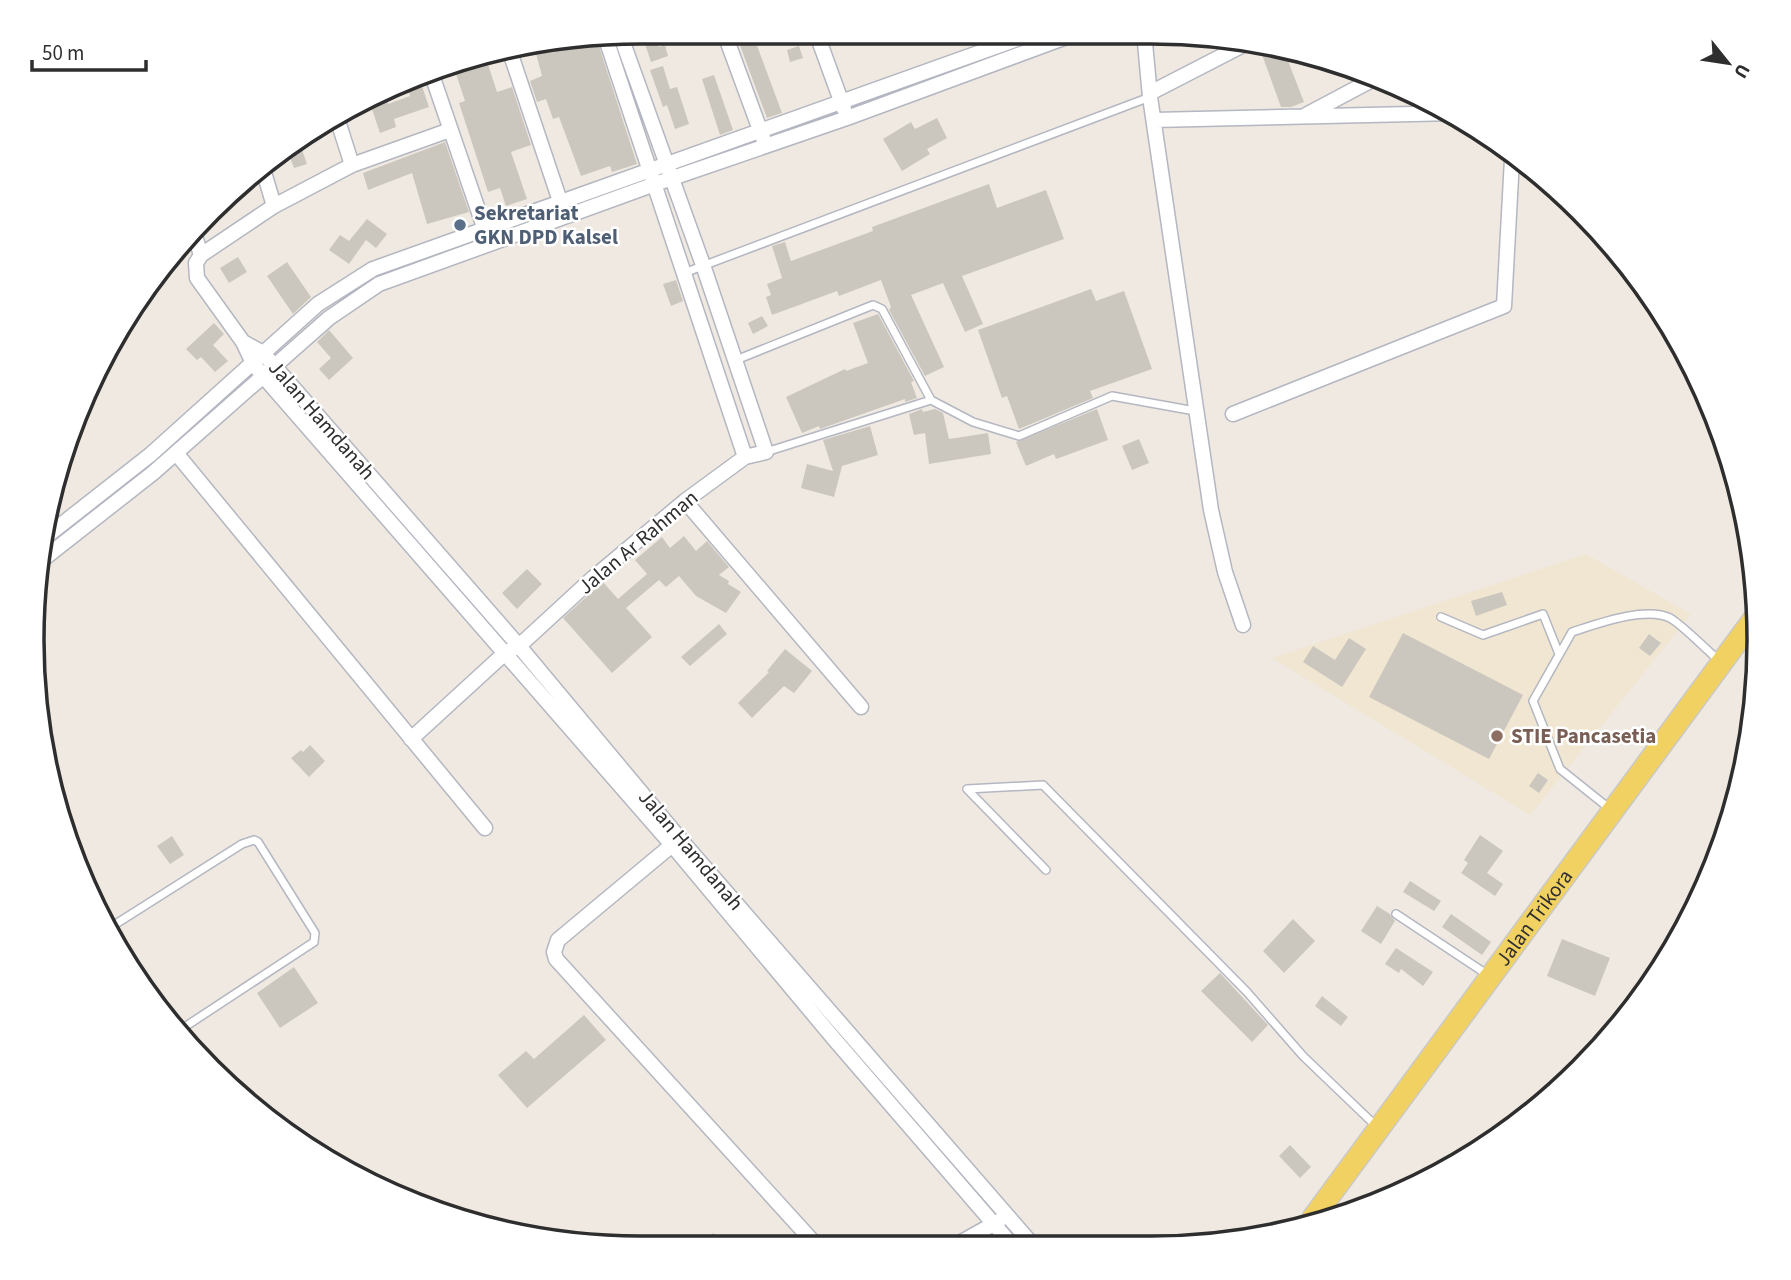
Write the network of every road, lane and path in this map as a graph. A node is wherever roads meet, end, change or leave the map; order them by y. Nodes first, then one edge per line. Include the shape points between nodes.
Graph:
1 (624, 44) edge
2 (728, 44) edge
3 (820, 44) edge
4 (1003, 44) edge
5 (1047, 44) edge
6 (1145, 44) edge
7 (608, 45) edge
8 (1234, 50) edge
9 (512, 58) edge
10 (434, 81) edge
11 (1365, 84) edge
12 (1150, 95) junction
13 (841, 102) junction
14 (1431, 114) edge
15 (1304, 117) junction
16 (847, 118) junction
17 (1154, 120) junction
18 (339, 126) edge
19 (450, 130) junction
20 (761, 132) junction
21 (766, 146) junction
22 (666, 164) junction
23 (352, 165) junction
24 (1512, 165) edge
25 (265, 177) edge
26 (653, 177) junction
27 (671, 180) junction
28 (561, 202) junction
29 (274, 206) junction
30 (566, 217) junction
31 (484, 229) junction
32 (197, 242) edge
33 (489, 243) junction
34 (201, 255) junction
35 (703, 265) junction
36 (684, 273) junction
37 (722, 320) junction
38 (703, 330) junction
39 (258, 358) junction
40 (735, 361) junction
41 (268, 371) junction
42 (931, 400) junction
43 (1195, 411) junction
44 (1233, 414) dead end
45 (766, 452) junction
46 (176, 453) junction
47 (745, 457) junction
48 (685, 501) junction
49 (54, 530) edge
50 (50, 553) edge
51 (1441, 617) dead end
52 (1243, 625) dead end
53 (1747, 629) edge
54 (519, 646) junction
55 (505, 653) junction
56 (1559, 654) junction
57 (1722, 663) junction
58 (861, 707) dead end
59 (411, 739) junction
60 (1613, 812) junction
61 (485, 828) dead end
62 (672, 845) junction
63 (1046, 870) dead end
64 (1396, 915) dead end
65 (116, 924) edge
66 (1491, 977) junction
67 (186, 1026) edge
68 (1379, 1129) junction
69 (1317, 1213) edge
70 (999, 1221) junction
71 (808, 1236) edge
72 (972, 1236) edge
73 (1007, 1236) edge
74 (1021, 1236) edge

1 - 22 street
2 - 20 street
3 - 13 street
4 - 13 street
5 - 16 street
6 - 12 street
7 - 26 street
8 - 12 street
9 - 28 street
10 - 19 street
11 - 15 street
12 - 17 street
12 - 35 lane
13 - 16 street
13 - 20 street
14 - 15 street
15 - 17 street
16 - 21 street
17 - 43 street
18 - 23 street
19 - 23 street
19 - 31 street
20 - 21 street
20 - 22 street
21 - 27 street
22 - 26 street
22 - 27 street
23 - 29 street
24 - 44 street via 1504,306
25 - 29 street
26 - 27 street
26 - 28 street
26 - 30 street
26 - 36 street
27 - 35 street
28 - 30 street
28 - 31 street
29 - 34 street
30 - 33 street
31 - 33 street
31 - 39 street via 373,270 318,304
32 - 34 street, Jalan Hamdanah
33 - 41 street via 379,284 329,318
34 - 39 street, Jalan Hamdanah via 196,263 197,278
35 - 36 lane
35 - 37 street
36 - 38 street
37 - 38 street
37 - 40 street
38 - 47 street
39 - 41 street, Jalan Hamdanah
39 - 49 street via 150,456
40 - 42 lane via 873,305 882,309
40 - 45 street
41 - 46 street
41 - 54 street, Jalan Hamdanah
41 - 55 street, Jalan Hamdanah
42 - 43 lane via 972,422 1019,436 1112,396
42 - 45 lane
43 - 52 street via 1211,510
45 - 47 street, Jalan Ar Rahman
46 - 50 street
46 - 59 street
47 - 48 street, Jalan Ar Rahman
48 - 54 street, Jalan Ar Rahman
48 - 58 street
51 - 56 lane via 1483,635 1543,614
53 - 57 main road, Jalan Trikora
54 - 55 street, Jalan Ar Rahman
54 - 70 street, Jalan Hamdanah
55 - 59 street, Jalan Ar Rahman
55 - 62 street, Jalan Hamdanah
56 - 57 lane via 1572,632 1615,618 1654,614 1670,618
56 - 60 lane via 1533,701 1560,769
57 - 60 main road, Jalan Trikora
59 - 61 street
60 - 66 main road, Jalan Trikora
62 - 70 street, Jalan Hamdanah via 835,1040
62 - 71 street via 558,940 556,959
63 - 68 lane via 967,789 1043,785
64 - 66 lane
65 - 67 lane via 242,844 258,842 315,933 314,942
66 - 68 main road, Jalan Trikora
68 - 69 main road, Jalan Trikora
70 - 72 street
70 - 73 street, Jalan Hamdanah
70 - 74 street, Jalan Hamdanah

